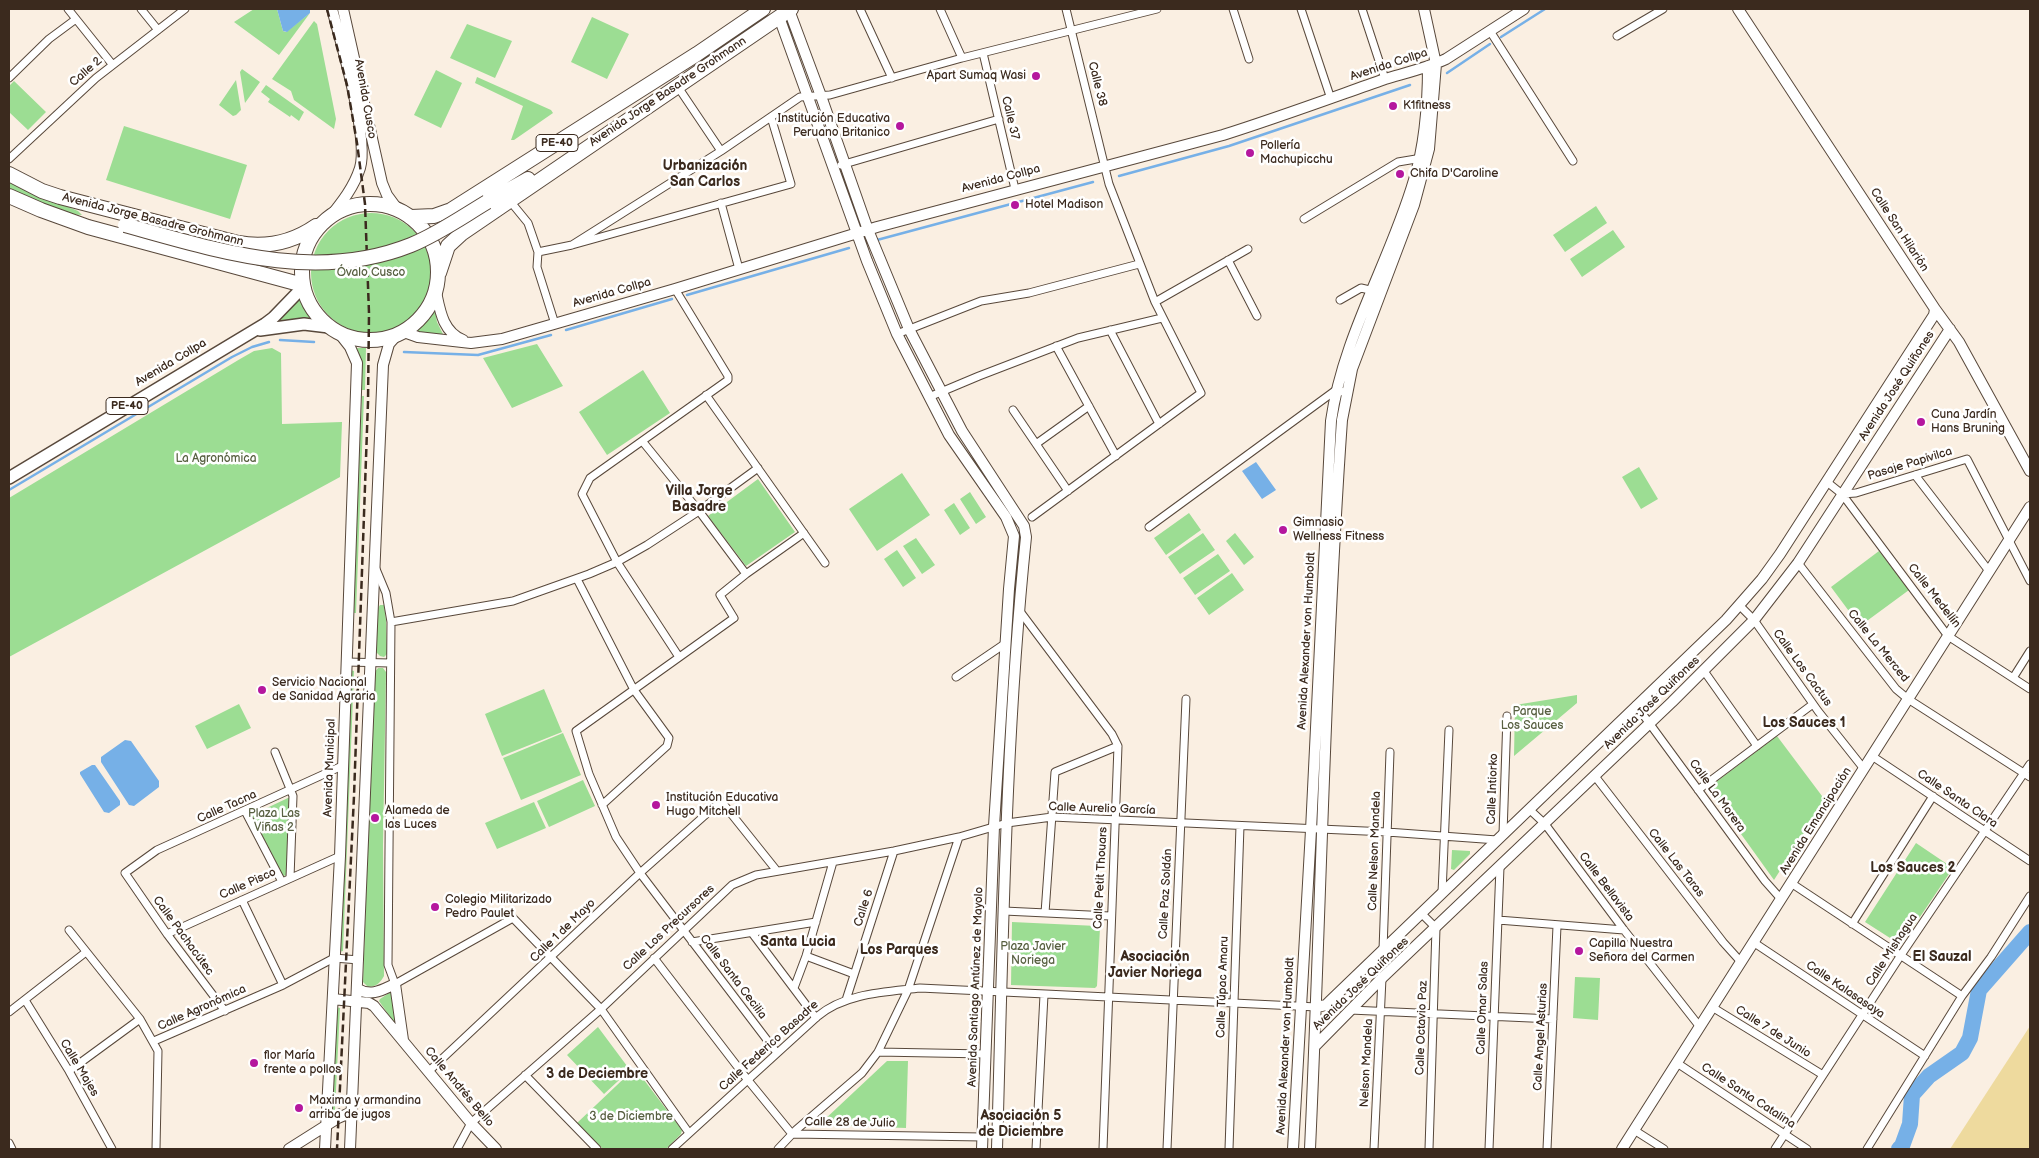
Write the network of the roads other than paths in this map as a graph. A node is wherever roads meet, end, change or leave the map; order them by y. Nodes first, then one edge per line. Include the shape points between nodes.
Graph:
1 (68, 9) edge
2 (141, 9) edge
3 (184, 9) edge
4 (332, 9) edge
5 (343, 9) edge
6 (764, 9) edge
7 (860, 9) edge
8 (940, 9) edge
9 (1066, 9) edge
10 (1157, 9) edge
11 (1233, 9) edge
12 (1300, 9) edge
13 (1362, 9) edge
14 (1424, 9) edge
15 (1524, 9) edge
16 (1663, 9) edge
17 (1738, 9) edge
18 (786, 12) edge
19 (76, 20) junction
20 (158, 30) junction
21 (1071, 30) junction
22 (1490, 31) junction
23 (1617, 36) dead end
24 (983, 53) junction
25 (962, 58) junction
26 (1248, 59) dead end
27 (112, 64) junction
28 (1432, 65) junction
29 (9, 78) edge
30 (892, 78) junction
31 (1385, 79) junction
32 (678, 87) junction
33 (808, 96) junction
34 (821, 96) junction
35 (1331, 99) junction
36 (771, 117) junction
37 (597, 118) junction
38 (999, 119) junction
39 (611, 130) junction
40 (720, 151) junction
41 (1424, 158) junction
42 (9, 159) edge
43 (1573, 161) dead end
44 (845, 164) junction
45 (1105, 166) junction
46 (834, 168) junction
47 (9, 174) edge
48 (1015, 189) junction
49 (9, 196) edge
50 (60, 197) junction
51 (510, 201) junction
52 (487, 202) junction
53 (721, 203) junction
54 (398, 210) junction
55 (56, 216) junction
56 (411, 217) junction
57 (328, 219) junction
58 (1304, 219) dead end
59 (125, 226) junction
60 (862, 232) junction
61 (572, 245) junction
62 (1248, 249) dead end
63 (538, 252) junction
64 (1228, 260) junction
65 (1140, 264) junction
66 (739, 269) junction
67 (439, 273) junction
68 (303, 286) junction
69 (675, 289) junction
70 (436, 292) junction
71 (1376, 292) junction
72 (1340, 300) dead end
73 (1155, 302) junction
74 (1936, 309) junction
75 (1257, 316) dead end
76 (1162, 318) junction
77 (555, 324) junction
78 (909, 329) junction
79 (1950, 329) junction
80 (334, 330) junction
81 (1110, 330) junction
82 (400, 334) junction
83 (897, 334) junction
84 (244, 335) junction
85 (472, 343) junction
86 (1056, 346) junction
87 (1336, 390) junction
88 (940, 392) junction
89 (1347, 393) junction
90 (706, 395) junction
91 (929, 397) junction
92 (1089, 406) junction
93 (1013, 410) dead end
94 (1159, 424) junction
95 (643, 442) junction
96 (1036, 444) junction
97 (1116, 456) junction
98 (758, 468) junction
99 (2030, 470) edge
100 (1915, 475) junction
101 (9, 478) edge
102 (1827, 482) junction
103 (1068, 490) junction
104 (1842, 494) junction
105 (2030, 507) edge
106 (699, 511) junction
107 (1032, 517) dead end
108 (1149, 527) dead end
109 (804, 533) junction
110 (2010, 539) junction
111 (618, 562) junction
112 (825, 563) dead end
113 (1798, 563) junction
114 (375, 566) junction
115 (1989, 571) junction
116 (746, 574) junction
117 (577, 578) junction
118 (2030, 581) edge
119 (1327, 603) junction
120 (1738, 605) junction
121 (1019, 610) junction
122 (1754, 620) junction
123 (391, 622) junction
124 (1018, 636) junction
125 (1948, 636) junction
126 (1006, 643) junction
127 (2030, 651) edge
128 (679, 657) junction
129 (346, 662) junction
130 (371, 662) junction
131 (390, 663) junction
132 (1704, 670) junction
133 (956, 677) dead end
134 (2012, 678) junction
135 (2030, 689) edge
136 (634, 690) junction
137 (1186, 699) dead end
138 (1908, 699) junction
139 (1813, 704) junction
140 (1636, 705) junction
141 (1507, 716) dead end
142 (1650, 723) junction
143 (1449, 730) dead end
144 (1118, 746) junction
145 (1757, 746) junction
146 (274, 752) dead end
147 (1390, 752) dead end
148 (1872, 756) junction
149 (2030, 764) edge
150 (342, 766) junction
151 (1864, 769) junction
152 (1594, 775) junction
153 (2027, 776) edge
154 (291, 790) junction
155 (1698, 790) junction
156 (1933, 796) junction
157 (602, 804) junction
158 (1529, 809) junction
159 (245, 811) junction
160 (1052, 817) junction
161 (1116, 820) junction
162 (1181, 822) junction
163 (1007, 823) junction
164 (1545, 824) junction
165 (994, 826) junction
166 (1240, 826) junction
167 (1316, 830) junction
168 (1387, 832) junction
169 (1986, 832) junction
170 (959, 837) junction
171 (1444, 837) junction
172 (1500, 837) junction
173 (894, 851) junction
174 (340, 856) junction
175 (833, 862) junction
176 (2030, 862) edge
177 (1500, 867) junction
178 (777, 871) junction
179 (125, 873) joint
180 (640, 873) junction
181 (290, 878) junction
182 (282, 882) junction
183 (1791, 883) junction
184 (1442, 893) junction
185 (2030, 896) edge
186 (1781, 898) junction
187 (242, 900) junction
188 (1004, 911) junction
189 (1045, 913) junction
190 (1421, 913) junction
191 (1110, 916) junction
192 (1498, 920) junction
193 (816, 922) junction
194 (1852, 924) junction
195 (1557, 926) junction
196 (1436, 928) junction
197 (69, 930) dead end
198 (1624, 930) junction
199 (684, 931) junction
200 (752, 933) junction
201 (166, 934) junction
202 (692, 942) junction
203 (1753, 942) junction
204 (1383, 950) junction
205 (86, 952) junction
206 (1901, 955) junction
207 (806, 956) junction
208 (334, 958) junction
209 (552, 958) junction
210 (654, 958) junction
211 (359, 960) junction
212 (1741, 962) junction
213 (854, 974) junction
214 (1382, 978) junction
215 (395, 984) junction
216 (283, 985) junction
217 (794, 988) junction
218 (358, 989) junction
219 (908, 990) junction
220 (988, 993) junction
221 (1002, 993) junction
222 (1044, 995) junction
223 (1962, 996) junction
224 (1107, 998) junction
225 (332, 999) junction
226 (25, 1000) junction
227 (846, 1000) junction
228 (1173, 1001) junction
229 (358, 1002) junction
230 (1234, 1003) junction
231 (1300, 1006) junction
232 (1316, 1007) junction
233 (1712, 1007) junction
234 (601, 1008) junction
235 (1350, 1010) junction
236 (225, 1011) junction
237 (1380, 1011) junction
238 (9, 1012) edge
239 (1434, 1014) junction
240 (1863, 1015) junction
241 (1494, 1017) junction
242 (816, 1018) junction
243 (140, 1019) junction
244 (1553, 1019) junction
245 (1700, 1027) junction
246 (403, 1041) junction
247 (154, 1042) junction
248 (1315, 1046) junction
249 (878, 1052) junction
250 (777, 1053) junction
251 (986, 1054) junction
252 (1925, 1056) junction
253 (1677, 1063) junction
254 (69, 1071) junction
255 (428, 1072) junction
256 (525, 1075) junction
257 (1823, 1075) junction
258 (747, 1080) junction
259 (352, 1112) junction
260 (471, 1123) junction
261 (326, 1126) junction
262 (1634, 1130) junction
263 (689, 1133) junction
264 (792, 1134) junction
265 (1786, 1134) junction
266 (982, 1137) junction
267 (9, 1143) edge
268 (12, 1149) edge
269 (112, 1149) edge
270 (156, 1149) edge
271 (289, 1149) edge
272 (325, 1149) edge
273 (350, 1149) edge
274 (457, 1149) edge
275 (496, 1149) edge
276 (597, 1149) edge
277 (672, 1149) edge
278 (778, 1149) edge
279 (982, 1149) edge
280 (997, 1149) edge
281 (1036, 1149) edge
282 (1103, 1149) edge
283 (1167, 1149) edge
284 (1229, 1149) edge
285 (1292, 1149) edge
286 (1310, 1149) edge
287 (1374, 1149) edge
288 (1429, 1149) edge
289 (1489, 1149) edge
290 (1547, 1149) edge
291 (1622, 1149) edge
292 (1664, 1149) edge
293 (1775, 1149) edge
294 (1807, 1149) edge
295 (1867, 1149) edge

1 - 19 street
2 - 20 street
3 - 20 street, Calle 2
4 - 57 street, Avenida Cusco via 350,78 361,143 360,166 352,186
5 - 54 street, Avenida Cusco via 382,183
6 - 37 highway, Avenida Jorge Basadre Grohmann / PE-40
7 - 30 street
8 - 25 street
9 - 21 street, Calle 38
10 - 21 street
11 - 26 street
12 - 35 street
13 - 31 street
14 - 28 street, Avenida Alexander von Humboldt
15 - 22 street, Avenida Collpa
16 - 23 street
17 - 74 street, Calle San Hilarión
18 - 32 highway, Avenida Jorge Basadre Grohmann / PE-40
18 - 33 street
18 - 34 street
19 - 27 street
19 - 29 street via 49,39
20 - 27 street, Calle 2
21 - 24 street
21 - 45 street, Calle 38
22 - 28 street, Avenida Collpa via 1446,60
22 - 43 street
24 - 25 street
24 - 38 street, Calle 37
25 - 30 street
27 - 42 street, Calle 2
28 - 31 street, Avenida Collpa
28 - 41 street, Avenida Alexander von Humboldt via 1432,127
30 - 34 street
31 - 35 street, Avenida Collpa
32 - 39 highway, Avenida Jorge Basadre Grohmann / PE-40
32 - 40 street
33 - 34 street
33 - 36 street via 800,97
33 - 46 street
34 - 44 street
35 - 45 street, Avenida Collpa via 1223,135
36 - 40 street
36 - 53 street via 791,184
37 - 52 highway
37 - 56 highway, Avenida Jorge Basadre Grohmann / PE-40 via 451,210 434,216
38 - 44 street
38 - 48 street, Calle 37
39 - 51 highway, Avenida Jorge Basadre Grohmann / PE-40
39 - 52 highway
40 - 61 street
41 - 58 street via 1398,162
41 - 71 street, Avenida Alexander von Humboldt via 1414,205
44 - 46 street
44 - 60 street
45 - 48 street, Avenida Collpa
45 - 65 street, Calle 38 via 1112,194
46 - 60 street
47 - 50 highway, Avenida Jorge Basadre Grohmann
48 - 60 street, Avenida Collpa
49 - 55 highway, Avenida Jorge Basadre Grohmann
50 - 57 highway, Avenida Jorge Basadre Grohmann via 246,245 278,244 306,234
50 - 59 highway
51 - 63 street via 528,223
51 - 67 highway, Avenida Jorge Basadre Grohmann / PE-40 via 454,239 445,253
52 - 59 highway, bridge via 410,245 360,259 326,263 284,262 231,253
53 - 61 street
53 - 66 street
54 - 56 highway
54 - 57 highway via 365,204 342,210
55 - 59 highway
55 - 68 highway, Avenida Jorge Basadre Grohmann
56 - 67 highway via 429,236
57 - 68 highway via 317,229 306,250 302,267
60 - 66 street, Avenida Collpa
60 - 78 street, Avenida Santiago Antúnez de Mayolo
60 - 83 street, Avenida Santiago Antúnez de Mayolo via 876,286
61 - 63 street
62 - 64 street
63 - 77 street via 537,266
64 - 73 street
64 - 75 street
65 - 73 street, Calle 38
65 - 78 street via 1029,293 981,300
66 - 69 street, Avenida Collpa
67 - 70 highway
68 - 80 highway via 315,313
68 - 84 main road, PE-40 via 273,318
69 - 77 street, Avenida Collpa
69 - 90 street via 728,376 726,383
70 - 82 highway via 424,315
70 - 85 street via 447,328 460,339
71 - 72 street via 1361,288
71 - 87 street, Avenida Alexander von Humboldt via 1348,351
71 - 89 street, Avenida Alexander von Humboldt
73 - 76 street, Calle 38
74 - 79 street, Calle San Hilarión
74 - 102 street, Avenida José Quiñones
76 - 81 street
76 - 94 street, Calle 38 via 1201,393
77 - 85 street, Avenida Collpa via 502,339
78 - 83 street
78 - 88 street, Avenida Santiago Antúnez de Mayolo
79 - 99 street, Calle San Hilarión
79 - 104 street, Avenida José Quiñones
80 - 82 highway via 370,341
80 - 84 main road, PE-40 via 304,324
80 - 129 street, Avenida Municipal via 350,347 357,363
81 - 86 street
81 - 94 street
82 - 85 street, Avenida Collpa
82 - 114 street via 389,344 384,365
83 - 91 street, Avenida Santiago Antúnez de Mayolo
84 - 101 main road, Avenida Collpa / PE-40
86 - 88 street
86 - 92 street
87 - 89 street
87 - 108 street
87 - 119 street, Avenida Alexander von Humboldt via 1330,433
88 - 91 street
88 - 121 street, Avenida Santiago Antúnez de Mayolo via 1024,526 1026,537
89 - 119 street, Avenida Alexander von Humboldt
90 - 95 street
90 - 98 street
91 - 126 street, Avenida Santiago Antúnez de Mayolo via 949,435 1012,528 1014,544
92 - 96 street
92 - 97 street
93 - 96 street
94 - 97 street
95 - 106 street
95 - 111 street via 590,478 582,494
96 - 103 street
97 - 103 street
98 - 106 street
98 - 109 street
100 - 104 street, Pasaje Papivilca via 1856,493
100 - 110 street, Pasaje Papivilca via 1967,459
100 - 115 street
102 - 104 street, Calle Medellín
102 - 120 street, Avenida José Quiñones via 1780,554
103 - 107 street
104 - 113 street, Avenida José Quiñones
104 - 125 street, Calle Medellín
105 - 110 street, Avenida Emancipación
106 - 111 street
106 - 116 street
109 - 112 street
109 - 116 street
110 - 115 street, Avenida Emancipación
110 - 118 street, Pasaje Papivilca
111 - 117 street
111 - 128 street
113 - 122 street, Avenida José Quiñones
113 - 138 street, Calle La Merced via 1896,689
114 - 123 street via 386,593
114 - 130 street
115 - 125 street, Avenida Emancipación
116 - 128 street via 720,595 734,618
117 - 123 street via 513,601
117 - 136 street
119 - 167 street, Avenida Alexander von Humboldt
120 - 122 street, Calle Los Cactus
120 - 140 street, Avenida José Quiñones
121 - 124 street, Avenida Santiago Antúnez de Mayolo
121 - 144 street
122 - 132 street, Avenida José Quiñones
122 - 139 street, Calle Los Cactus
123 - 131 street
124 - 126 street
124 - 163 street, Avenida Santiago Antúnez de Mayolo
125 - 134 street, Calle Medellín
125 - 138 street, Avenida Emancipación
126 - 133 street
126 - 165 street, Avenida Santiago Antúnez de Mayolo
127 - 134 street
128 - 136 street
129 - 130 street
129 - 150 street, Avenida Municipal
130 - 131 street
130 - 211 street
131 - 215 street via 388,965
132 - 142 street, Avenida José Quiñones
132 - 145 street
134 - 135 street, Calle Medellín
136 - 157 street, Calle Santa Cecilia via 576,730
136 - 157 street via 670,740
137 - 162 street, Calle Paz Soldán
138 - 148 street, Avenida Emancipación
138 - 153 street, Calle La Merced
139 - 145 street
139 - 151 street, Calle Los Cactus
140 - 142 street, Calle La Morera
140 - 158 street, Avenida José Quiñones
141 - 172 street, Calle Intiorko
142 - 152 street, Avenida José Quiñones
142 - 155 street, Calle La Morera
143 - 171 street
144 - 160 street via 1055,772
144 - 161 street, Calle Petit Thouars
145 - 155 street
146 - 154 street
147 - 168 street, Calle Nelson Mandela
148 - 151 street, Avenida Emancipación
148 - 156 street, Calle Santa Clara
149 - 153 street, Calle Mishagua
150 - 154 street, Calle Tacna
150 - 174 street, Avenida Municipal
151 - 183 street, Avenida Emancipación
152 - 164 street, Avenida José Quiñones
152 - 212 street, Calle Las Taras
153 - 169 street, Calle Mishagua
154 - 159 street, Calle Tacna
154 - 181 street
155 - 186 street, Calle La Morera
156 - 169 street, Calle Santa Clara
156 - 194 street
157 - 180 street, Calle Santa Cecilia via 616,837
158 - 164 street, Calle Bellavista
158 - 172 street, Avenida José Quiñones
159 - 179 street, Calle Tacna via 157,850
159 - 182 street
160 - 161 street, Calle Aurelio García
160 - 163 street, Calle Aurelio García
160 - 189 street
161 - 162 street, Calle Aurelio García
161 - 191 street, Calle Petit Thouars
162 - 166 street, Calle Aurelio García
162 - 228 street, Calle Paz Soldán
163 - 165 street, Calle Aurelio García
163 - 188 street, Avenida Santiago Antúnez de Mayolo
164 - 177 street, Avenida José Quiñones
164 - 198 street, Calle Bellavista
165 - 170 street, Calle Aurelio García
165 - 220 street, Avenida Santiago Antúnez de Mayolo
166 - 167 street, Calle Aurelio García
166 - 230 street, Calle Túpac Amaru
167 - 168 street, Calle Aurelio García
167 - 231 street, Avenida Alexander von Humboldt
167 - 232 street, Avenida Alexander von Humboldt
168 - 171 street, Calle Aurelio García
168 - 204 street, Calle Nelson Mandela
169 - 176 street, Calle Santa Clara
169 - 206 street, Calle Mishagua
170 - 173 street, Calle Los Precursores
170 - 219 street
171 - 172 street, Calle Aurelio García
171 - 184 street
172 - 184 street, Avenida José Quiñones
173 - 175 street, Calle Los Precursores
173 - 213 street, Calle 6
174 - 181 street, Calle Pisco
174 - 208 street, Avenida Municipal
175 - 178 street, Calle Los Precursores
175 - 193 street
177 - 192 street, Calle Omar Salas
177 - 196 street, Avenida José Quiñones
178 - 180 street, Calle 1 de Mayo via 721,801
178 - 199 street, Calle Los Precursores via 732,885
179 - 201 street, Calle Pachacútec
180 - 199 street, Calle Santa Cecilia
180 - 209 street, Calle 1 de Mayo
181 - 182 street, Calle Pisco
182 - 187 street, Calle Pisco
183 - 186 street, Avenida Emancipación
183 - 194 street
184 - 190 street, Avenida José Quiñones
185 - 223 street
186 - 203 street, Avenida Emancipación
187 - 201 street, Calle Pisco
187 - 216 street
188 - 189 street
188 - 221 street, Avenida Santiago Antúnez de Mayolo
189 - 191 street
190 - 196 street
190 - 204 street, Avenida José Quiñones
191 - 224 street, Calle Petit Thouars
192 - 195 street
192 - 241 street, Calle Omar Salas
193 - 200 street
193 - 207 street
194 - 206 street
195 - 198 street
195 - 244 street, Calle Angel Asturias
196 - 214 street, Avenida José Quiñones
196 - 239 street, Calle Octavio Paz
197 - 205 street
198 - 245 street, Calle Bellavista
199 - 202 street, Calle Santa Cecilia
199 - 210 street, Calle Los Precursores
200 - 202 street
200 - 217 street
201 - 236 street, Calle Pachacútec
202 - 250 street, Calle Santa Cecilia
203 - 212 street, Avenida Emancipación
203 - 240 street, Calle Kalasasaya
204 - 232 street, Avenida José Quiñones via 1326,1005
205 - 226 street
205 - 243 street
206 - 223 street
206 - 240 street, Calle Mishagua
207 - 213 street
207 - 217 street
208 - 211 street
208 - 216 street, Calle Agronómica
208 - 225 street, Avenida Municipal
209 - 215 street via 513,918
209 - 234 street
209 - 255 street, Calle 1 de Mayo
210 - 234 street, Calle Los Precursores
210 - 258 street, Calle 28 de Julio
211 - 218 street
212 - 233 street, Avenida Emancipación
213 - 227 street, Calle 6
214 - 235 street, Avenida José Quiñones
214 - 237 street, Nelson Mandela
215 - 218 street via 371,993
215 - 246 street
216 - 236 street, Calle Agronómica
217 - 242 street
218 - 229 street
219 - 220 street, Calle Federico Basadre
219 - 227 street, Calle Federico Basadre
219 - 249 street
220 - 221 street, Calle Federico Basadre
220 - 251 street, Avenida Santiago Antúnez de Mayolo
221 - 222 street, Calle Federico Basadre
221 - 280 street, Avenida Santiago Antúnez de Mayolo
222 - 224 street, Calle Federico Basadre
222 - 281 street
223 - 252 street
224 - 228 street, Calle Federico Basadre
224 - 282 street, Calle Petit Thouars
225 - 229 street, Calle Andrés Bello
225 - 261 street, Avenida Municipal
226 - 238 street
226 - 254 street, Calle Majes
227 - 242 street, Calle Federico Basadre via 828,1007
228 - 230 street, Calle Federico Basadre
228 - 283 street, Calle Paz Soldán
229 - 246 street, Calle Andrés Bello via 374,1006
229 - 259 street
230 - 231 street, Calle Federico Basadre
230 - 284 street, Calle Túpac Amaru
231 - 232 street, Calle Federico Basadre
231 - 285 street, Avenida Alexander von Humboldt
232 - 248 street, Avenida Alexander von Humboldt
233 - 245 street, Avenida Emancipación
233 - 257 street, Calle 7 de Junio
234 - 256 street, Calle Los Precursores
234 - 263 street
235 - 237 street
235 - 248 street, Avenida José Quiñones
236 - 247 street, Calle Agronómica
237 - 239 street
237 - 287 street, Nelson Mandela
239 - 241 street
239 - 288 street, Calle Octavio Paz
240 - 252 street, Calle Kalasasaya
240 - 257 street, Calle Mishagua
241 - 244 street
241 - 289 street, Calle Omar Salas
242 - 250 street, Calle Federico Basadre
243 - 247 street
243 - 254 street
244 - 290 street, Calle Angel Asturias
245 - 253 street, Avenida Emancipación
246 - 255 street, Calle Andrés Bello
247 - 270 street, Calle Agronómica via 158,1051
248 - 286 street, Avenida Alexander von Humboldt
249 - 251 street
249 - 264 street via 862,1073
250 - 258 street, Calle Federico Basadre
251 - 266 street, Avenida Santiago Antúnez de Mayolo
252 - 295 street
253 - 262 street, Avenida Emancipación
253 - 265 street, Calle Santa Catalina
254 - 269 street, Calle Majes
255 - 260 street, Calle Andrés Bello
256 - 260 street, Calle Los Precursores
256 - 276 street
257 - 265 street, Calle Mishagua
258 - 263 street, Calle Federico Basadre
258 - 264 street, Calle 28 de Julio
259 - 261 street
259 - 273 street
260 - 274 street, Calle Los Precursores
260 - 275 street, Calle Andrés Bello
261 - 271 street
261 - 272 street, Avenida Municipal
262 - 291 street, Avenida Emancipación
262 - 292 street
263 - 277 street, Calle Federico Basadre
264 - 266 street, Calle 28 de Julio
264 - 278 street
265 - 293 street, Calle Mishagua
265 - 294 street, Calle Santa Catalina
266 - 279 street, Avenida Santiago Antúnez de Mayolo
267 - 268 street

